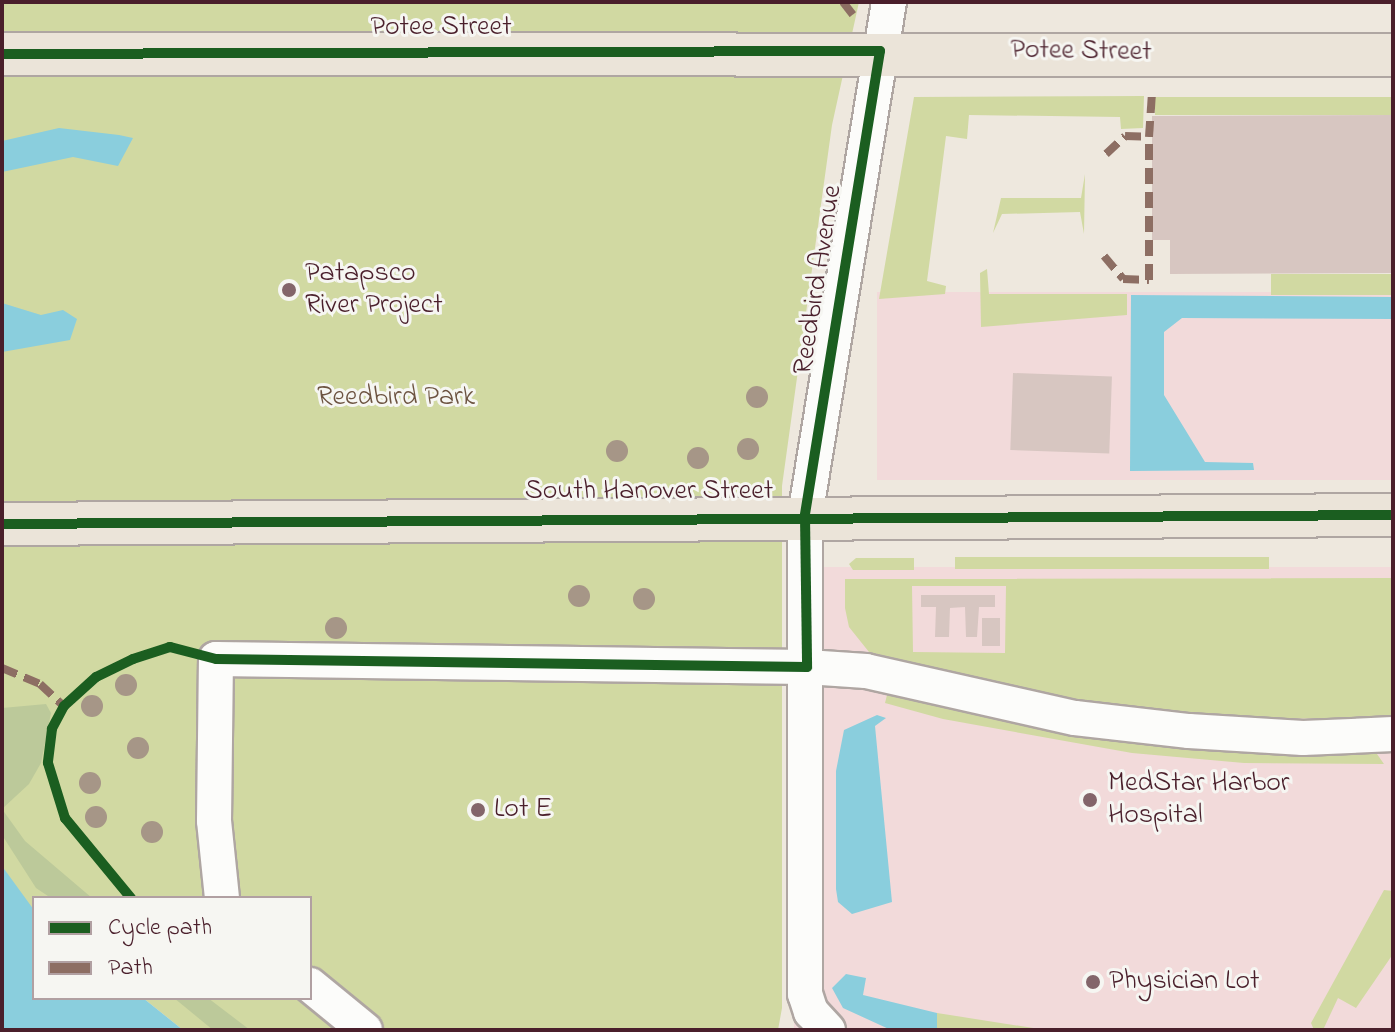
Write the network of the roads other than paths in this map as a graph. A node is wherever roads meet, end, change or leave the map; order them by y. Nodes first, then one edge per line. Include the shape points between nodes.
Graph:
1 (889, 2) edge
2 (880, 51) junction
3 (2, 54) edge
4 (1393, 55) edge
5 (1393, 515) edge
6 (805, 516) junction
7 (2, 524) edge
8 (807, 667) junction
9 (1393, 734) edge
10 (222, 896) edge
11 (312, 987) edge
12 (810, 1024) edge
13 (365, 1030) edge

1 - 2 street, Reedbird Avenue
2 - 3 main road, Potee Street
2 - 4 main road, Potee Street
2 - 6 street, Reedbird Avenue
5 - 6 main road, South Hanover Street
6 - 7 main road, South Hanover Street
6 - 8 street, Reedbird Avenue
8 - 9 street via 866,671 1075,718 1174,730 1303,738
8 - 10 street via 216,659 214,821
8 - 12 street, Reedbird Avenue via 805,994
11 - 13 street

